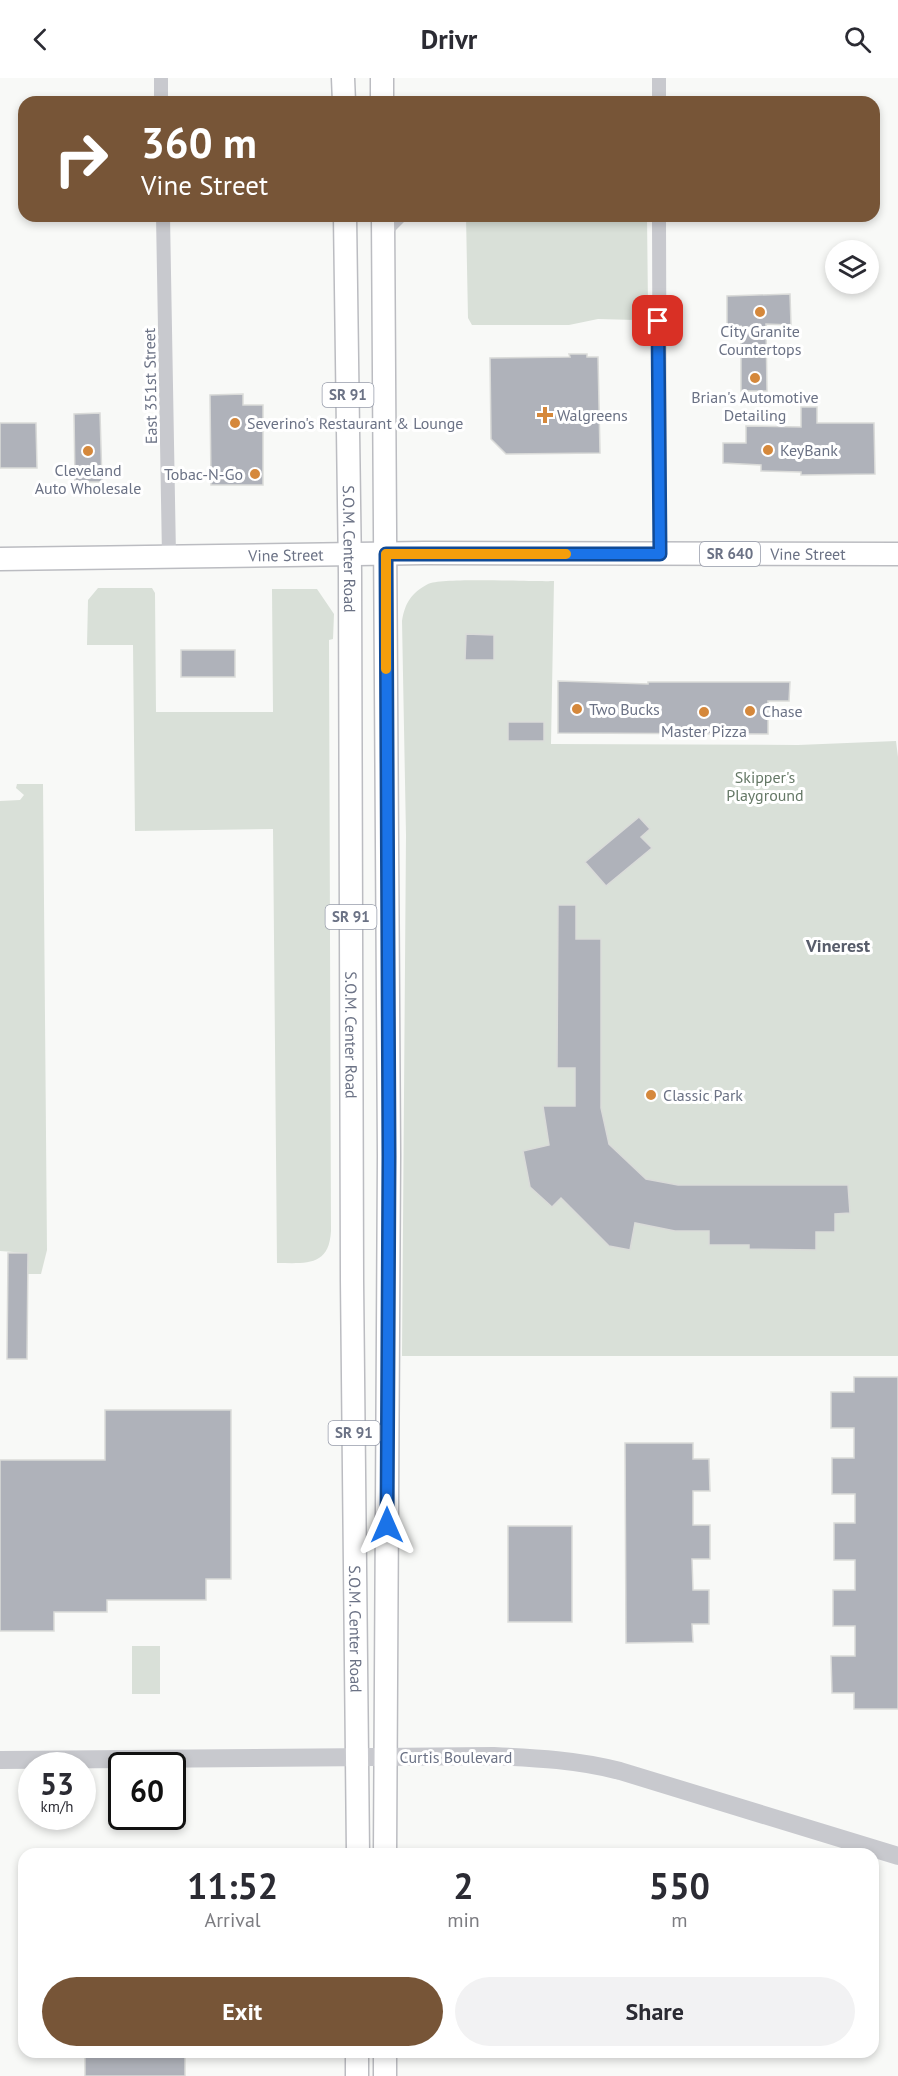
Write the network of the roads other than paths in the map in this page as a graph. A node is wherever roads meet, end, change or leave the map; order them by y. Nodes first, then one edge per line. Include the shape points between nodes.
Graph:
1 (161, 78) edge
2 (344, 78) edge
3 (382, 78) edge
4 (659, 78) edge
5 (161, 96) edge
6 (344, 96) edge
7 (382, 96) edge
8 (659, 96) edge
9 (163, 222) edge
10 (345, 222) edge
11 (659, 222) edge
12 (383, 225) edge
13 (386, 554) junction
14 (660, 554) junction
15 (898, 554) edge
16 (350, 555) junction
17 (169, 556) junction
18 (0, 560) edge
19 (359, 1758) junction
20 (386, 1758) junction
21 (0, 1760) edge
22 (358, 1848) edge
23 (386, 1848) edge
24 (873, 1848) edge
25 (879, 1850) edge
26 (898, 1856) edge
27 (357, 2058) edge
28 (386, 2058) edge
29 (357, 2076) edge
30 (386, 2076) edge

1 - 5 street
2 - 6 main road
3 - 7 main road
4 - 8 street
9 - 17 street, East 351st Street
10 - 16 main road, S.O.M. Center Road / SR 91
11 - 14 street
12 - 13 main road, S.O.M. Center Road / SR 91
13 - 14 main road, Vine Street / SR 640
13 - 16 main road, Vine Street / SR 640
13 - 20 main road, S.O.M. Center Road / SR 91
14 - 15 main road, Vine Street / SR 640
16 - 17 main road, Vine Street / SR 640
16 - 19 main road, S.O.M. Center Road / SR 91 via 351,1268
17 - 18 main road, Vine Street / SR 640
19 - 20 street, Curtis Boulevard
19 - 21 street, Curtis Boulevard
19 - 22 main road, S.O.M. Center Road / SR 91
20 - 23 main road, S.O.M. Center Road / SR 91
20 - 24 street, Curtis Boulevard via 494,1756 586,1762
25 - 26 street, Curtis Boulevard
27 - 29 main road
28 - 30 main road

